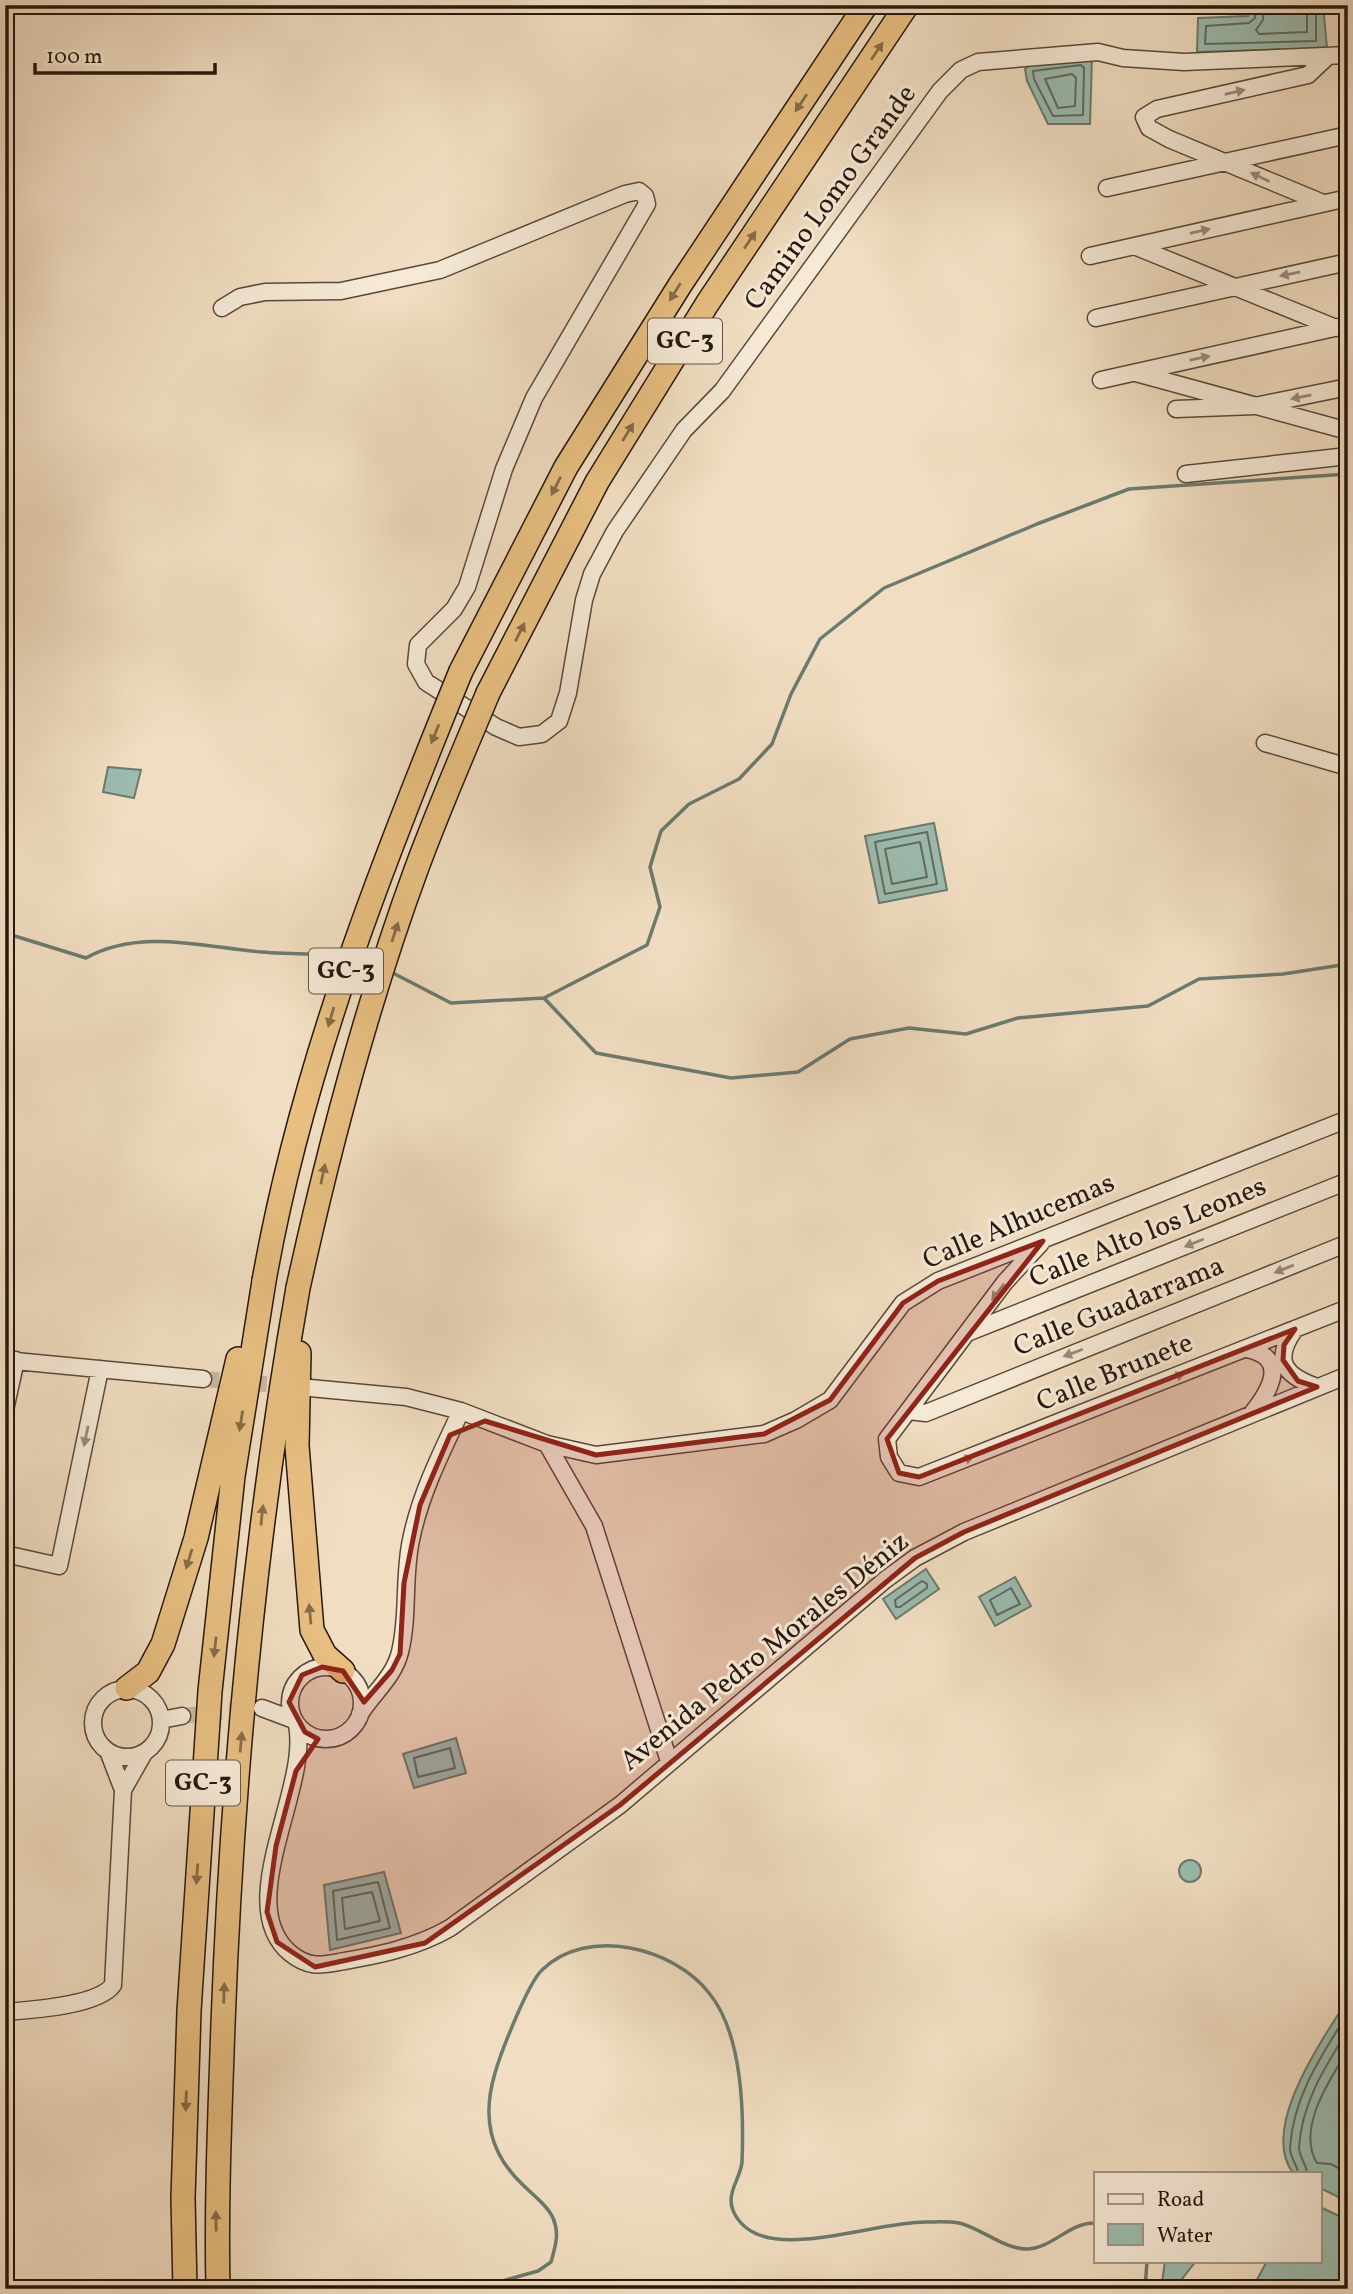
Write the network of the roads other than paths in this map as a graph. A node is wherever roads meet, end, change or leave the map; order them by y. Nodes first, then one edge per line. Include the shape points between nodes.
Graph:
1 (866, 5) edge
2 (907, 5) edge
3 (1348, 55) edge
4 (1326, 58) junction
5 (1348, 135) edge
6 (1225, 162) junction
7 (1107, 188) dead end
8 (1348, 198) edge
9 (1323, 203) junction
10 (1134, 246) junction
11 (1090, 256) dead end
12 (1348, 262) edge
13 (1232, 286) junction
14 (222, 308) dead end
15 (1096, 318) dead end
16 (1342, 327) edge
17 (1134, 372) junction
18 (1101, 380) dead end
19 (1348, 387) edge
20 (1255, 406) junction
21 (1177, 409) dead end
22 (1348, 431) edge
23 (1348, 456) edge
24 (1186, 474) dead end
25 (1265, 743) dead end
26 (1348, 767) edge
27 (1348, 1119) edge
28 (1348, 1181) edge
29 (1043, 1241) junction
30 (1348, 1243) edge
31 (260, 1280) junction
32 (303, 1285) junction
33 (1348, 1308) edge
34 (1295, 1329) junction
35 (967, 1333) junction
36 (1246, 1349) junction
37 (10, 1360) edge
38 (100, 1369) junction
39 (1348, 1375) edge
40 (203, 1379) tunnel mouth
41 (1317, 1387) junction
42 (310, 1388) tunnel mouth
43 (435, 1405) junction
44 (5, 1410) edge
45 (461, 1411) junction
46 (909, 1411) junction
47 (1251, 1415) junction
48 (485, 1421) junction
49 (450, 1435) junction
50 (547, 1444) junction
51 (5, 1554) edge
52 (392, 1670) junction
53 (346, 1673) junction
54 (127, 1688) junction
55 (290, 1693) junction
56 (360, 1714) junction
57 (182, 1716) tunnel mouth
58 (161, 1720) junction
59 (295, 1722) junction
60 (326, 1739) junction
61 (108, 1751) junction
62 (144, 1753) junction
63 (669, 1761) junction
64 (296, 1771) junction
65 (122, 1790) junction
66 (5, 2012) edge
67 (185, 2289) edge
68 (218, 2289) edge

1 -> 31 highway, GC-3, bridge via 680,285 566,467 461,671 384,858 338,993
32 -> 2 highway, GC-3, bridge via 326,1157 372,1001 416,870 488,693 597,482 707,304
3 - 4 street, Camino Lomo Grande
6 -> 4 street via 1149,128 1144,117 1157,109 1308,75
4 - 14 street, Camino Lomo Grande via 1184,62 1098,52 978,62 961,71 940,91 722,391 684,430 615,531 592,573 584,600 559,721 542,734 519,737 496,727 426,682 416,664 418,645 454,609 467,587 504,469 534,398 647,204 645,195 639,191 625,194 440,270 341,290 265,292 240,297
5 - 6 street
6 - 7 street
9 -> 6 street
8 - 9 street
10 -> 9 street
10 - 11 street
10 - 13 street
12 -> 13 street
13 - 15 street
13 - 16 street
17 -> 16 street
17 - 18 street
17 - 20 street
19 -> 20 street
20 - 21 street
20 - 22 street
23 - 24 street
25 - 26 street
27 - 29 street, Calle Alhucemas
28 -> 35 street, Calle Alto los Leones
29 -> 35 street
29 - 50 street, Calle Alhucemas via 938,1281 903,1303 830,1400 764,1434 596,1455
30 -> 46 street, Calle Guadarrama via 926,1413
31 -> 54 highway via 196,1538 167,1631 148,1672
31 -> 67 highway, GC-3 via 209,1705 189,2011
53 -> 32 highway via 325,1655 312,1630 296,1394
68 -> 32 highway, GC-3 via 216,2195 234,1817 262,1513
33 - 34 street, Calle Brunete
34 - 36 street, Calle Brunete
34 - 41 street via 1284,1345 1283,1360 1298,1381
35 - 46 street
46 -> 36 street, Calle Brunete via 887,1439 889,1457 899,1473 919,1477
36 - 47 street via 1269,1359 1273,1374 1268,1392
37 - 38 street
37 - 44 street
38 - 40 street
38 -> 51 street via 59,1566
39 - 41 street, Avenida Pedro Morales Déniz
41 - 47 street, Avenida Pedro Morales Déniz
42 - 43 street, Calle Alhucemas via 406,1397
43 - 45 street, Calle Alhucemas
43 - 49 street
45 - 48 street, Calle Alhucemas
45 - 49 street
47 - 63 street, Avenida Pedro Morales Déniz via 964,1532 915,1558
48 - 49 street
48 - 50 street, Calle Alhucemas
49 - 52 street via 420,1505 411,1540 402,1638
50 - 63 street via 594,1526
52 - 53 street via 362,1679
52 - 56 street
53 - 55 street via 332,1667 311,1669
53 - 56 street via 361,1694
54 - 58 street via 154,1702
54 - 61 street via 107,1695 94,1713 94,1734
55 - 59 street
55 - 59 street via 262,1709
56 - 60 street via 347,1732
57 - 58 street
58 - 62 street via 157,1739
59 - 60 street via 315,1738
59 - 64 street via 300,1743
60 - 64 street
61 - 62 street via 126,1757
61 - 65 street
62 - 65 street
63 - 64 street, Avenida Pedro Morales Déniz via 620,1805 425,1943 315,1967 277,1942 267,1912 276,1846
65 - 66 street via 113,1985 95,1997

